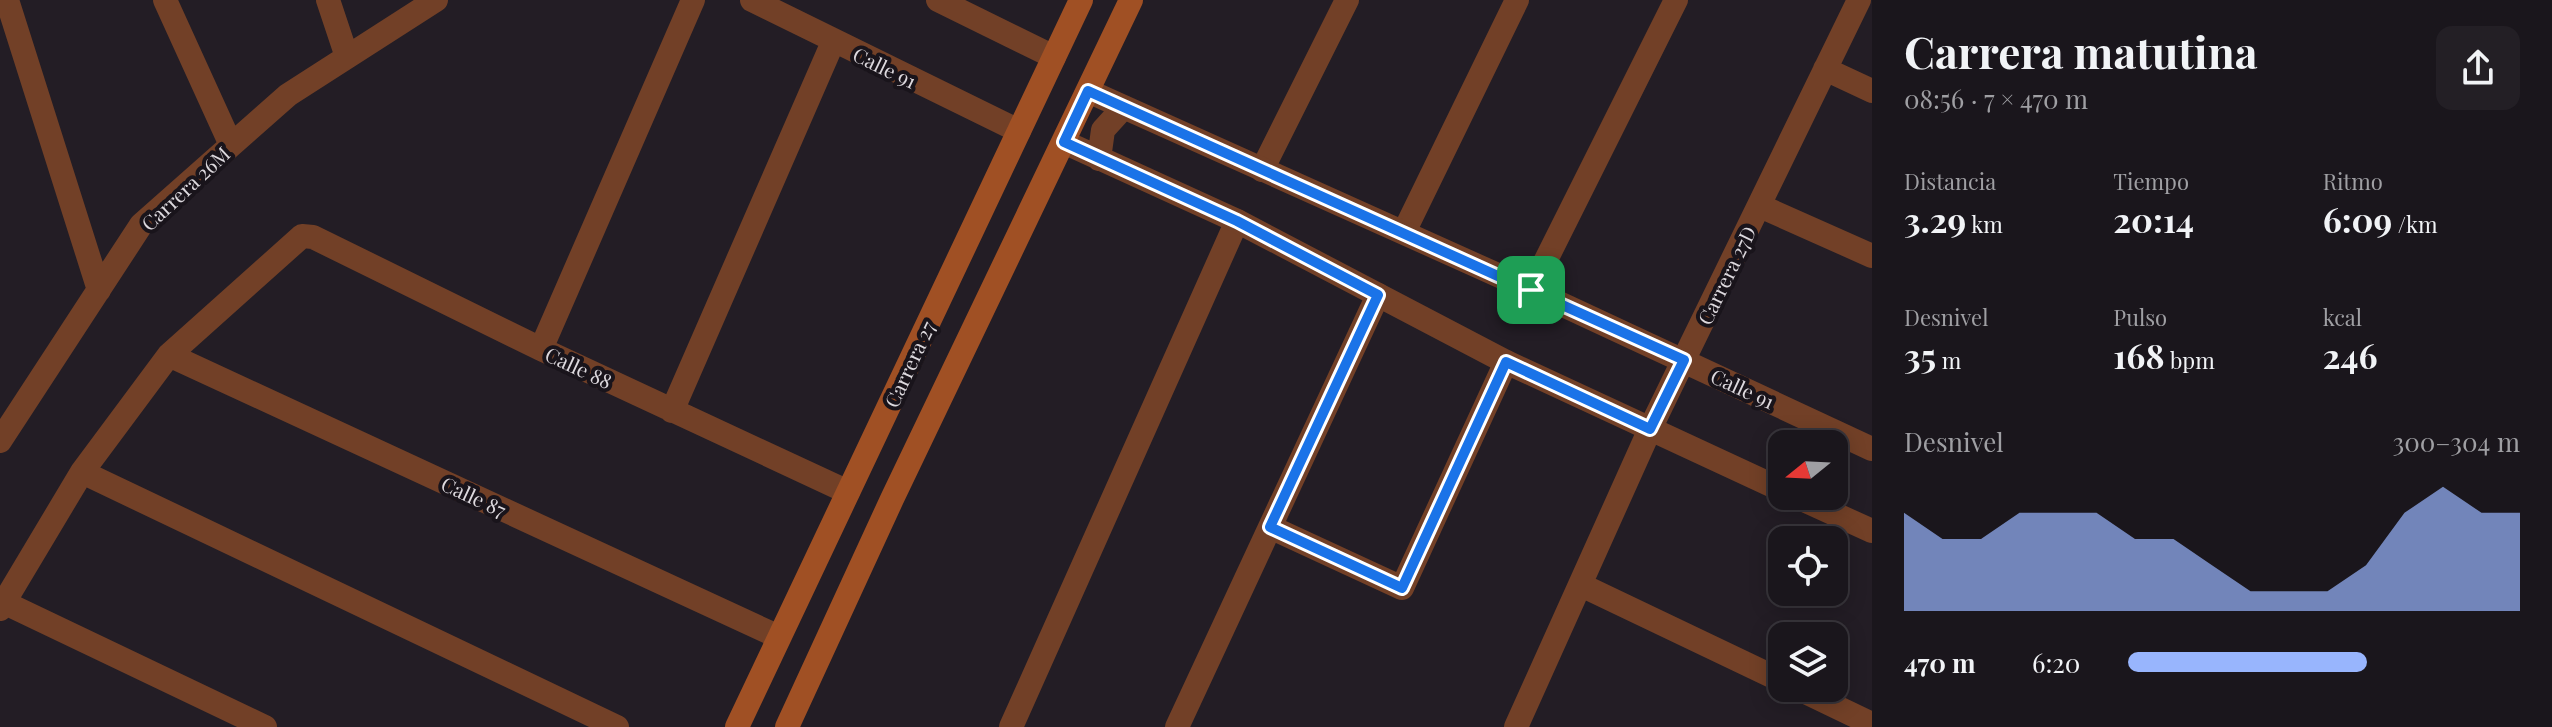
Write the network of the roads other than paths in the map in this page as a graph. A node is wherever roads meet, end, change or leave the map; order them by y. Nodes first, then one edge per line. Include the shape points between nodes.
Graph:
1 (7, 0) edge
2 (165, 0) edge
3 (328, 0) edge
4 (436, 0) edge
5 (693, 0) edge
6 (752, 0) edge
7 (938, 0) edge
8 (1081, 0) edge
9 (1131, 0) edge
10 (1347, 0) edge
11 (1517, 0) edge
12 (1676, 0) edge
13 (1859, 0) edge
14 (833, 42) junction
15 (347, 57) junction
16 (1054, 57) junction
17 (1825, 69) junction
18 (1088, 91) junction
19 (1872, 91) edge
20 (1123, 108) junction
21 (1019, 131) junction
22 (1064, 142) junction
23 (231, 145) junction
24 (1099, 159) junction
25 (1262, 170) junction
26 (1760, 206) junction
27 (1237, 221) junction
28 (1404, 232) junction
29 (1872, 256) edge
30 (99, 290) junction
31 (1531, 290) junction
32 (1378, 295) junction
33 (541, 349) junction
34 (169, 355) junction
35 (1684, 360) junction
36 (1506, 362) junction
37 (672, 411) junction
38 (1650, 429) junction
39 (0, 441) edge
40 (1872, 449) edge
41 (82, 472) junction
42 (1768, 484) edge
43 (848, 492) junction
44 (1826, 510) edge
45 (1270, 527) junction
46 (1872, 531) edge
47 (1581, 585) junction
48 (2, 606) edge
49 (779, 637) junction
50 (1768, 674) edge
51 (1826, 702) edge
52 (1872, 724) edge
53 (1519, 726) edge
54 (265, 727) edge
55 (617, 727) edge
56 (737, 727) edge
57 (787, 727) edge
58 (1011, 727) edge
59 (1177, 727) edge

1 - 30 street
2 - 23 street
3 - 15 street
4 - 15 street, Carrera 26M
5 - 33 street
6 - 14 street, Calle 91
7 - 16 street
8 - 16 main road, Carrera 27
9 - 18 main road
10 - 25 street
11 - 28 street
12 - 31 street
13 - 17 street, Carrera 27D
14 - 21 street, Calle 91
14 - 37 street
15 - 23 street, Carrera 26M via 288,95
16 - 21 main road, Carrera 27
17 - 19 street
17 - 26 street, Carrera 27D
18 - 20 street, Calle 91
18 - 22 main road
20 - 24 street via 1103,130
20 - 25 street, Calle 91
21 - 43 main road, Carrera 27
22 - 24 street
22 - 57 main road
23 - 30 street, Carrera 26M via 141,225
24 - 27 street
25 - 28 street, Calle 91
26 - 29 street
26 - 35 street, Carrera 27D
27 - 32 street
27 - 58 street
28 - 31 street, Calle 91
30 - 39 street, Carrera 26M
31 - 35 street, Calle 91
32 - 36 street
32 - 45 street
33 - 34 street, Calle 88 via 302,236
33 - 37 street, Calle 88
34 - 41 street
34 - 49 street, Calle 87
35 - 38 street, Carrera 27D
35 - 40 street, Calle 91
36 - 38 street
36 - 45 street via 1402,588
37 - 43 street, Calle 88
38 - 42 street
38 - 47 street, Carrera 27D
41 - 48 street
41 - 55 street
43 - 49 main road, Carrera 27
44 - 46 street
45 - 59 street
47 - 50 street
47 - 53 street, Carrera 27D
48 - 54 street
49 - 56 main road, Carrera 27
51 - 52 street

